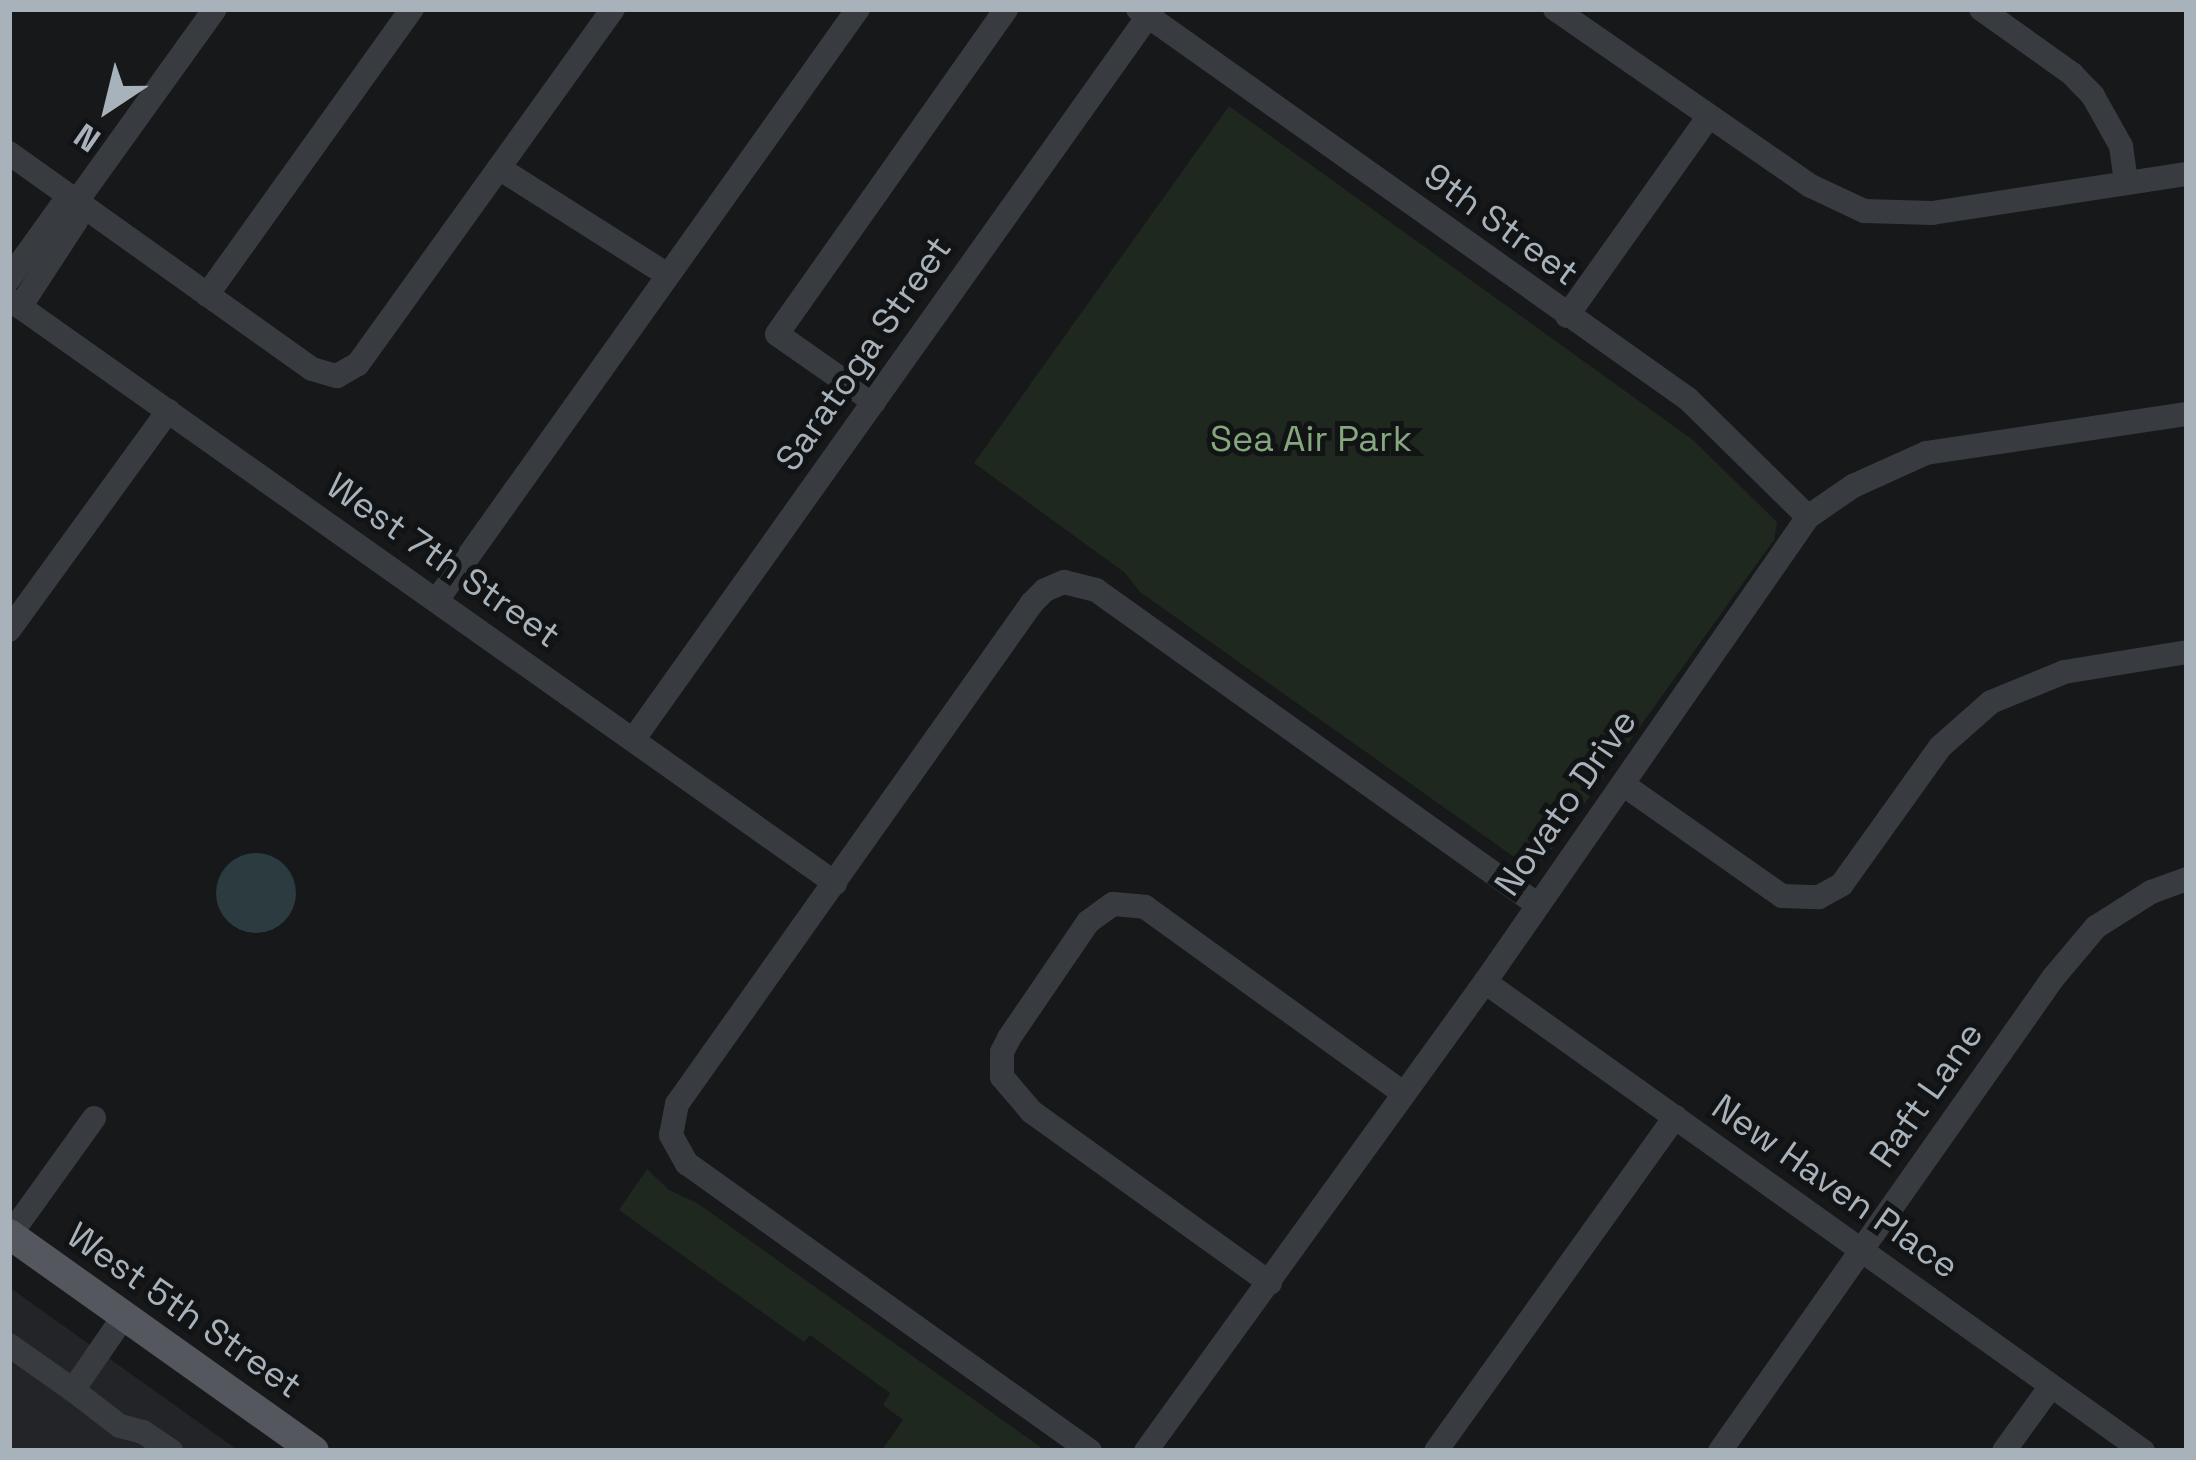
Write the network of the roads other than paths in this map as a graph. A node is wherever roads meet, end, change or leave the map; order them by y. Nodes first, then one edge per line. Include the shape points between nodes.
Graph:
1 (215, 9) edge
2 (412, 9) edge
3 (613, 9) edge
4 (858, 9) edge
5 (1006, 9) edge
6 (1555, 9) edge
7 (1981, 9) edge
8 (1146, 12) edge
9 (1709, 116) junction
10 (9, 153) edge
11 (504, 161) junction
12 (2187, 174) edge
13 (2126, 182) junction
14 (76, 201) junction
15 (46, 248) junction
16 (666, 274) junction
17 (9, 279) edge
18 (207, 295) junction
19 (15, 303) edge
20 (1567, 316) junction
21 (874, 402) junction
22 (168, 411) junction
23 (2187, 414) edge
24 (1808, 517) junction
25 (437, 600) junction
26 (9, 630) edge
27 (2187, 652) edge
28 (633, 740) junction
29 (1624, 784) junction
30 (2187, 880) edge
31 (836, 883) junction
32 (1538, 905) junction
33 (1485, 982) junction
34 (1404, 1094) junction
35 (94, 1118) dead end
36 (1675, 1118) junction
37 (9, 1234) edge
38 (1863, 1251) junction
39 (1270, 1283) junction
40 (124, 1316) junction
41 (9, 1345) edge
42 (2051, 1386) junction
43 (73, 1390) junction
44 (171, 1451) edge
45 (314, 1451) edge
46 (1090, 1451) edge
47 (1146, 1451) edge
48 (1436, 1451) edge
49 (1720, 1451) edge
50 (2004, 1451) edge
51 (2143, 1451) edge

1 - 14 street
2 - 18 street
3 - 11 street
4 - 16 street
5 - 21 street via 777,334
6 - 9 street
7 - 13 street via 2093,96 2121,146
8 - 20 street, 9th Street
8 - 21 street, Saratoga Street
9 - 13 street via 1810,186 1880,214 1932,214
9 - 20 street
10 - 14 street
11 - 16 street via 560,210 574,211
11 - 18 street via 358,364 337,376
12 - 13 street
14 - 15 street via 76,221
14 - 18 street
15 - 17 street
15 - 19 street
16 - 25 street
19 - 22 street, West 7th Street
20 - 24 street, 9th Street via 1722,427
21 - 28 street, Saratoga Street
22 - 25 street, West 7th Street
22 - 26 street
23 - 24 street, Novato Drive via 1926,454 1853,485
24 - 29 street, Novato Drive
25 - 28 street, West 7th Street
27 - 29 street via 2064,672 1991,702 1940,747 1842,884 1819,898 1782,896
28 - 31 street, West 7th Street
29 - 32 street, Novato Drive
30 - 38 street, Raft Lane via 2096,927
31 - 32 street via 1032,603 1064,582 1096,590
31 - 46 street via 677,1103 671,1135 687,1164
32 - 33 street, Novato Drive
33 - 34 street, Novato Drive
33 - 36 street, New Haven Place
34 - 39 street, Novato Drive
34 - 39 street via 1168,921 1132,903 1113,904 1088,922 1009,1039 1002,1077 1031,1112
35 - 37 street
36 - 38 street, New Haven Place
36 - 48 street
37 - 40 main road, West 5th Street
38 - 42 street, New Haven Place
38 - 49 street, Raft Lane
39 - 47 street, Novato Drive
40 - 43 street
40 - 45 main road, West 5th Street
41 - 43 street
42 - 50 street
42 - 51 street, New Haven Place
43 - 44 street

